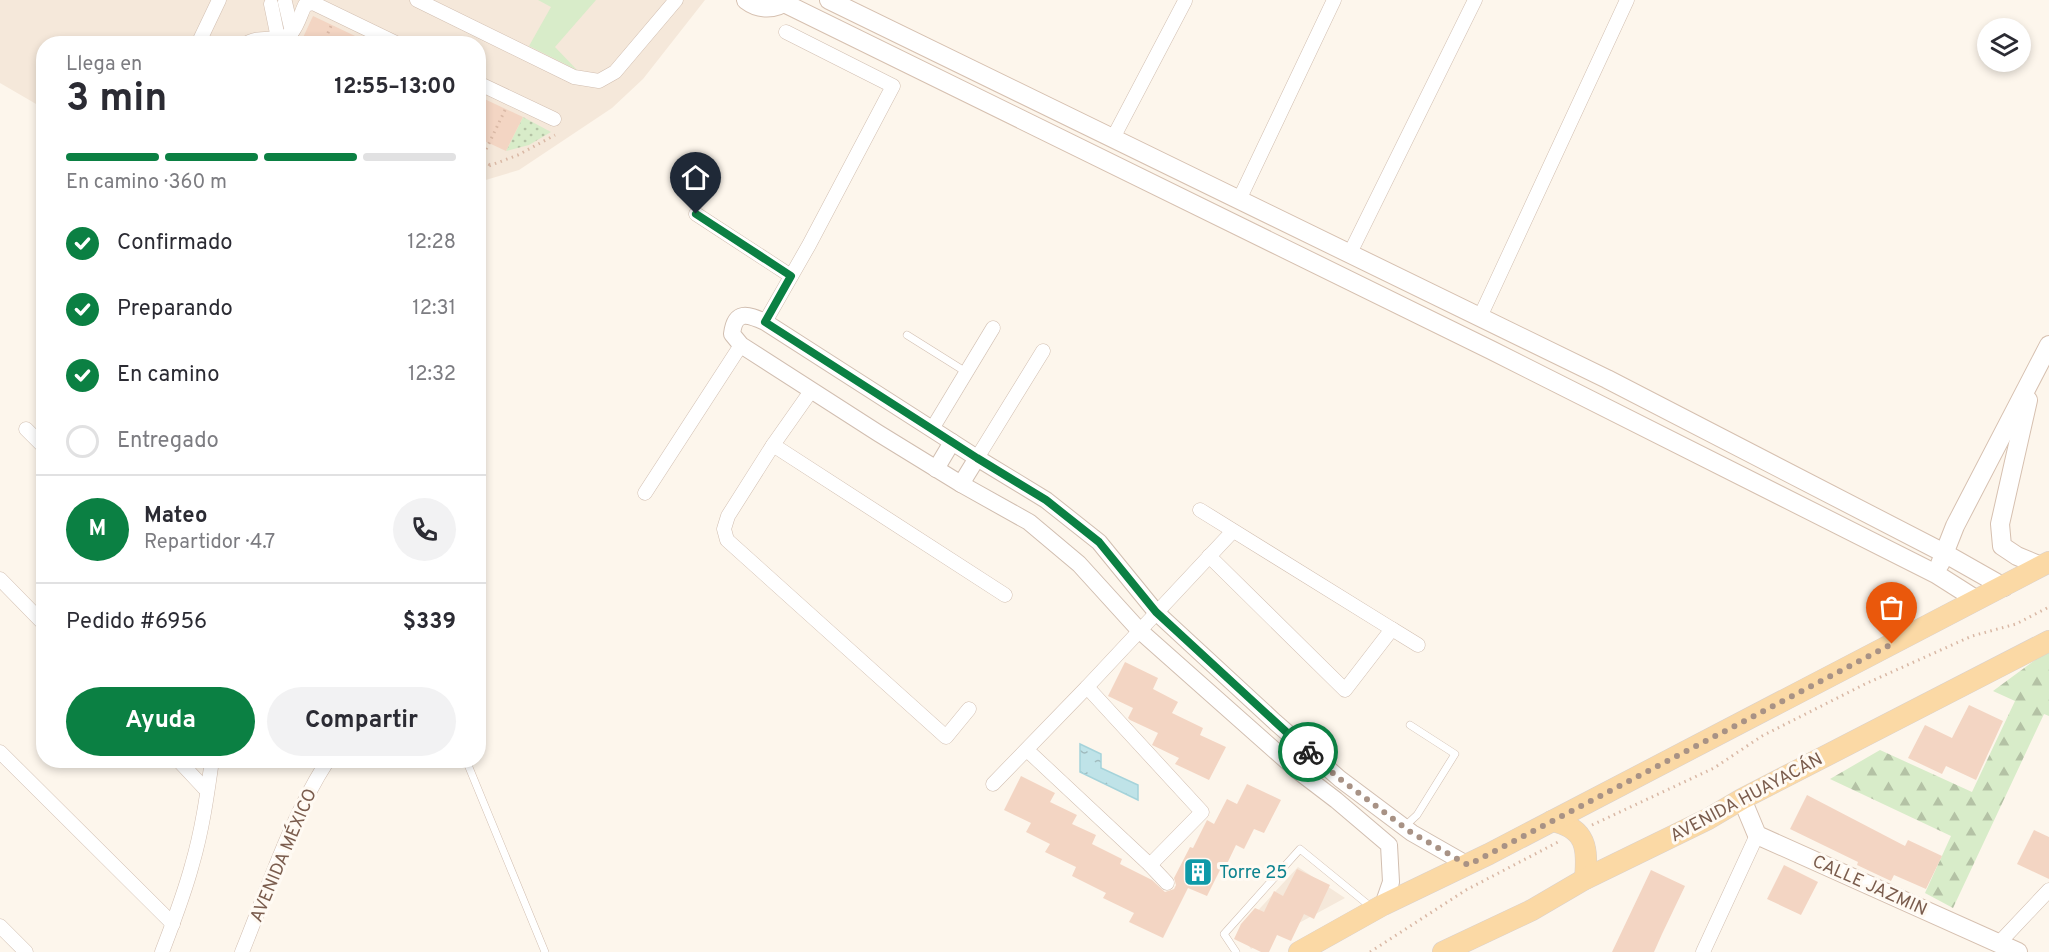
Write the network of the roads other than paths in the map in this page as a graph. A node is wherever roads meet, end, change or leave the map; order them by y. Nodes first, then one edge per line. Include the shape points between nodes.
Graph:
1 (219, 0) edge
2 (417, 0) edge
3 (676, 0) edge
4 (746, 0) edge
5 (830, 0) edge
6 (1335, 0) edge
7 (1475, 0) edge
8 (1627, 0) edge
9 (786, 1) edge
10 (1185, 1) edge
11 (277, 2) edge
12 (292, 32) junction
13 (786, 32) dead end
14 (202, 36) edge
15 (278, 36) edge
16 (285, 36) edge
17 (381, 36) edge
18 (486, 86) edge
19 (554, 119) dead end
20 (1113, 138) junction
21 (1239, 200) junction
22 (696, 214) dead end
23 (1350, 254) junction
24 (791, 276) junction
25 (1400, 278) junction
26 (1390, 300) junction
27 (1480, 317) junction
28 (765, 322) junction
29 (993, 328) dead end
30 (907, 335) dead end
31 (741, 345) junction
32 (2049, 345) edge
33 (1043, 351) dead end
34 (966, 372) junction
35 (2034, 375) junction
36 (811, 391) junction
37 (26, 429) dead end
38 (932, 429) junction
39 (36, 439) edge
40 (952, 442) junction
41 (772, 445) junction
42 (977, 458) junction
43 (936, 469) junction
44 (961, 484) junction
45 (645, 493) dead end
46 (1200, 510) dead end
47 (1233, 531) junction
48 (1944, 554) junction
49 (1209, 556) junction
50 (2045, 564) edge
51 (1936, 574) junction
52 (0, 579) edge
53 (2004, 587) junction
54 (1005, 595) dead end
55 (1977, 600) junction
56 (1156, 612) junction
57 (36, 616) edge
58 (1392, 629) junction
59 (1139, 630) junction
60 (2049, 641) edge
61 (1418, 645) dead end
62 (1087, 687) junction
63 (969, 709) dead end
64 (1410, 725) dead end
65 (1027, 750) junction
66 (0, 752) edge
67 (1313, 756) junction
68 (186, 768) edge
69 (211, 768) edge
70 (323, 768) edge
71 (469, 768) edge
72 (1298, 771) junction
73 (993, 784) dead end
74 (207, 790) junction
75 (1742, 799) junction
76 (1552, 821) junction
77 (1404, 827) junction
78 (1757, 835) junction
79 (1389, 845) junction
80 (1150, 865) junction
81 (1468, 865) junction
82 (1585, 879) junction
83 (1167, 883) dead end
84 (2049, 890) edge
85 (1379, 908) junction
86 (173, 924) junction
87 (0, 926) edge
88 (1999, 943) junction
89 (16, 952) edge
90 (26, 952) edge
91 (162, 952) edge
92 (242, 952) edge
93 (545, 952) edge
94 (1236, 952) edge
95 (1299, 952) edge
96 (1443, 952) edge
97 (1703, 952) edge
98 (2018, 952) edge

1 - 14 street
2 - 3 street via 574,77 599,81 615,72
4 - 9 main road via 767,8
5 - 20 main road
6 - 21 street
7 - 23 street
8 - 27 street
9 - 26 main road
10 - 20 street
11 - 12 street
11 - 15 street
12 - 16 street
12 - 17 street via 305,5 313,3
13 - 24 street via 893,86
18 - 19 street
20 - 21 main road
21 - 23 main road
22 - 24 street
23 - 25 main road
24 - 28 street
25 - 26 main road
25 - 27 main road
26 - 51 main road
27 - 48 main road
28 - 31 street via 753,316 737,318 732,334
28 - 38 street
29 - 34 street
30 - 34 lane
31 - 36 street
31 - 45 street
32 - 35 main road
33 - 42 street
34 - 38 street
35 - 48 main road
35 - 50 main road via 2000,524 2002,546 2017,556
36 - 41 street
36 - 43 street
37 - 39 street
38 - 40 street
40 - 42 street
40 - 43 street
41 - 54 street
41 - 63 street via 728,516 724,530 727,540 946,737
42 - 44 street
42 - 56 street via 1046,500 1099,542
43 - 44 street
44 - 59 street via 1029,522 1079,564
46 - 47 street
47 - 49 street
47 - 58 street
48 - 51 main road
48 - 53 main road
49 - 56 street
49 - 58 street via 1345,690
50 - 53 main road
51 - 55 main road
52 - 57 street
53 - 55 main road
55 - 76 main road
56 - 59 street
56 - 67 street
58 - 61 street
59 - 62 street
59 - 72 street
60 - 75 main road, AVENIDA HUAYACÁN
62 - 65 street
62 - 80 street via 1202,812
64 - 77 lane via 1455,754 1417,815
65 - 73 street
65 - 80 street
66 - 86 street
67 - 72 street
67 - 77 street
68 - 74 street
69 - 74 street
70 - 92 street, AVENIDA MÉXICO via 295,821
71 - 93 lane
72 - 79 street
74 - 86 street via 193,863
75 - 78 main road
75 - 82 main road, AVENIDA HUAYACÁN
76 - 81 main road
76 - 82 main road via 1577,832 1587,858
77 - 79 street
77 - 81 street
78 - 88 main road, CALLE JAZMIN
78 - 97 street
79 - 85 street via 1391,882
80 - 83 street
81 - 85 main road
82 - 96 main road, AVENIDA HUAYACÁN via 1532,910
84 - 88 street
85 - 94 lane via 1300,849 1224,934
85 - 95 main road
86 - 91 street
87 - 89 street
87 - 90 street
88 - 98 main road, CALLE JAZMIN

